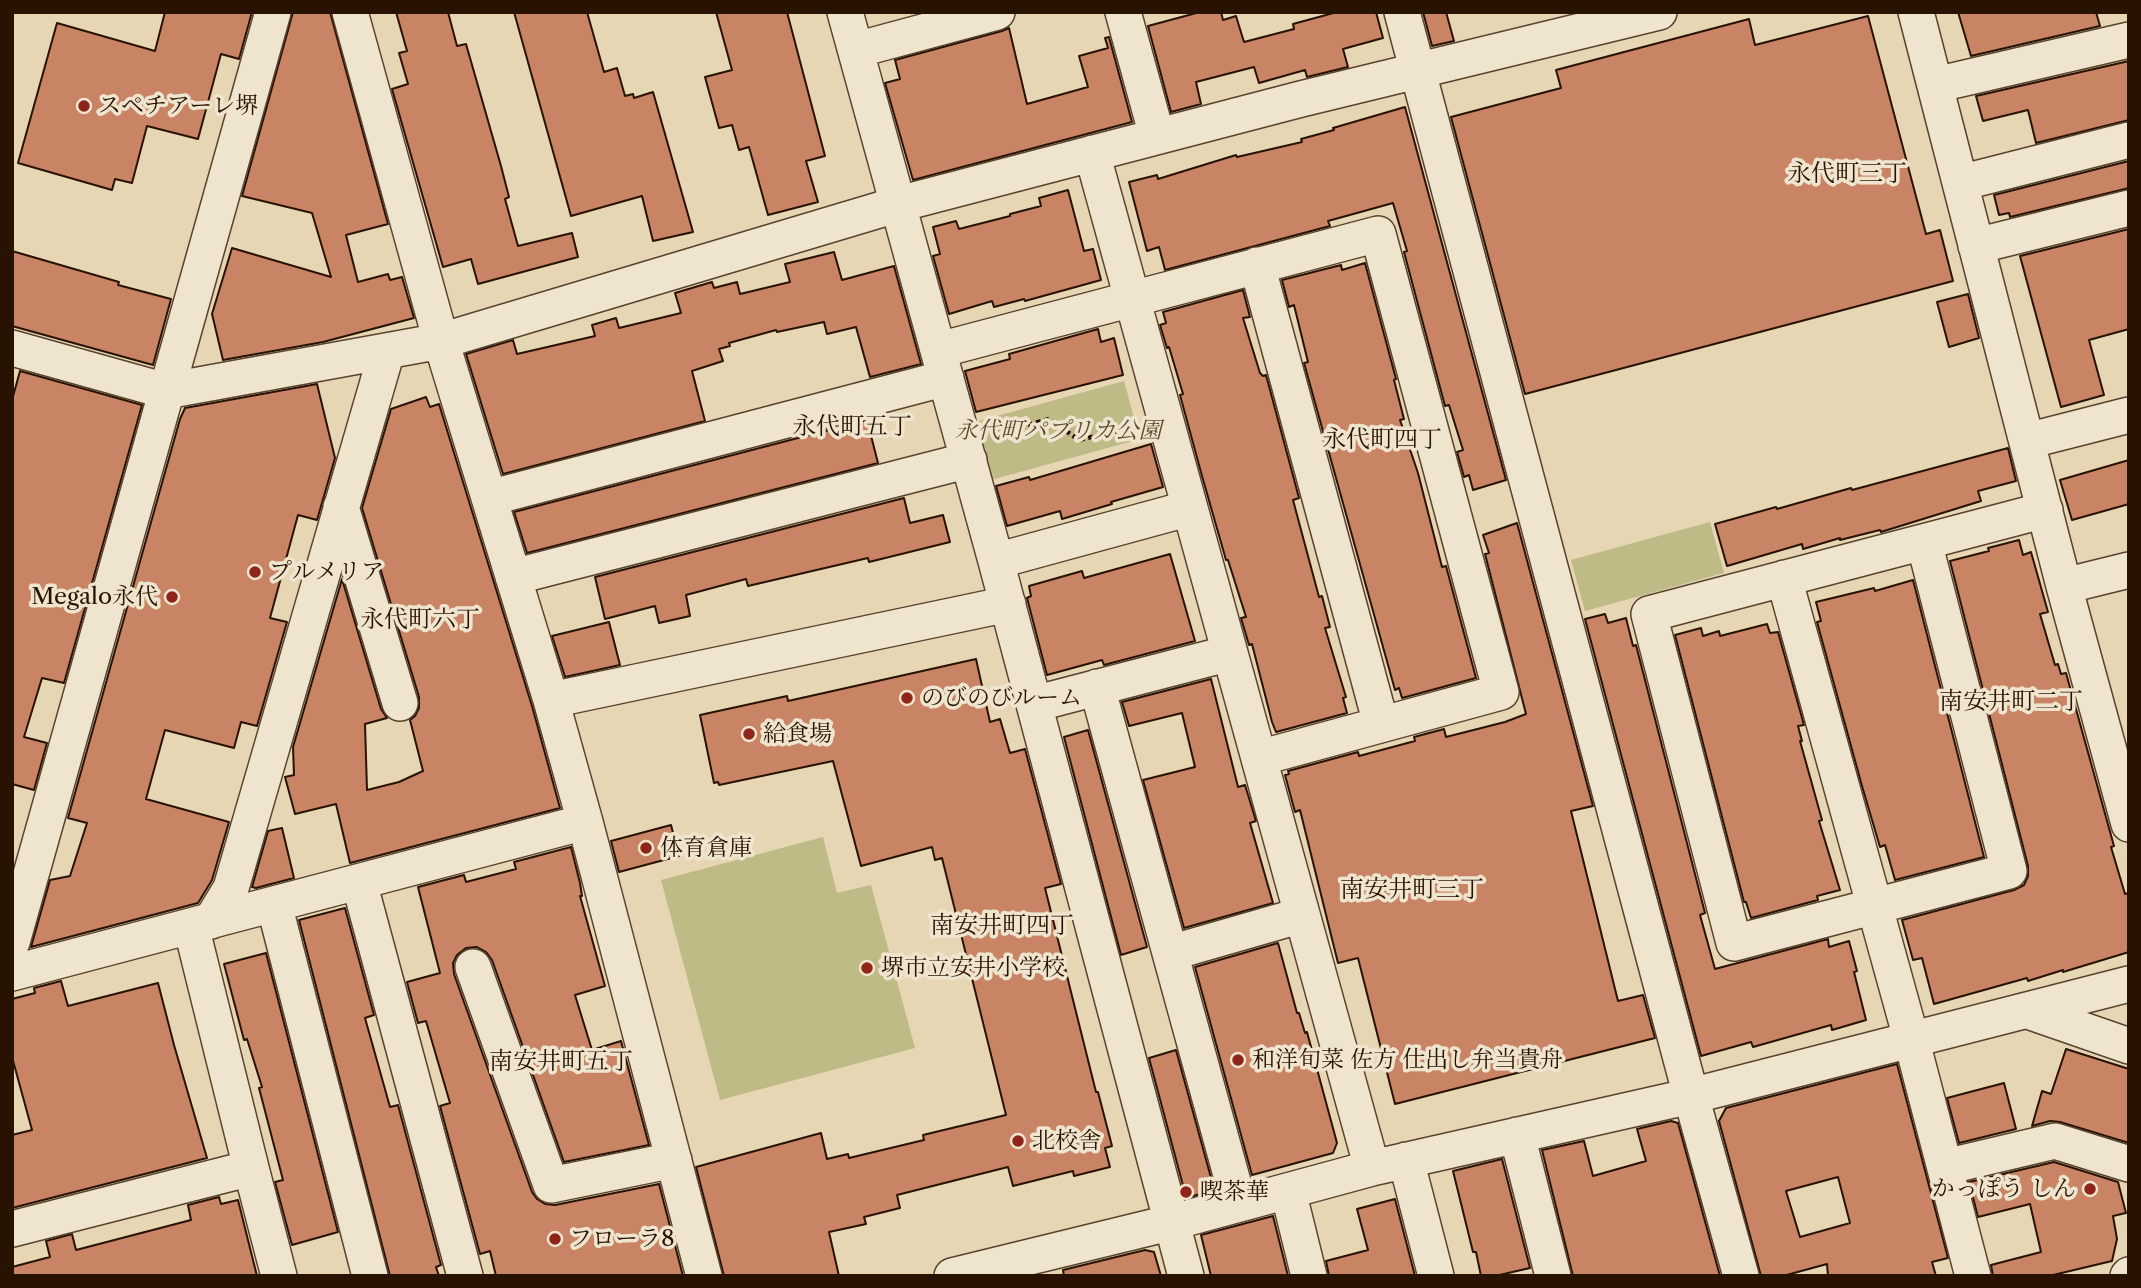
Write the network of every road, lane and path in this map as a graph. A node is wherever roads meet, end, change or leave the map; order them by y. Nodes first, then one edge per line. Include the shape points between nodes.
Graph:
1 (273, 12) edge
2 (350, 12) edge
3 (845, 12) edge
4 (997, 12) edge
5 (1123, 12) edge
6 (1402, 12) edge
7 (1659, 12) edge
8 (1916, 12) edge
9 (926, 21) edge
10 (2129, 40) edge
11 (856, 50) junction
12 (1418, 71) junction
13 (1935, 85) junction
14 (1157, 136) junction
15 (2129, 140) edge
16 (1092, 153) junction
17 (1960, 183) junction
18 (899, 204) junction
19 (2129, 208) edge
20 (1976, 246) junction
21 (1256, 265) junction
22 (1132, 298) junction
23 (441, 341) junction
24 (12, 348) edge
25 (387, 351) junction
26 (943, 364) junction
27 (166, 391) junction
28 (2129, 415) edge
29 (1166, 421) junction
30 (2027, 441) junction
31 (966, 451) junction
32 (489, 498) junction
33 (341, 507) junction
34 (1190, 508) junction
35 (2045, 510) junction
36 (1924, 541) junction
37 (996, 561) junction
38 (2129, 570) edge
39 (513, 577) junction
40 (1784, 578) junction
41 (2064, 586) junction
42 (1008, 604) junction
43 (1230, 653) junction
44 (1097, 687) junction
45 (551, 700) junction
46 (400, 703) dead end
47 (1034, 704) junction
48 (1381, 724) junction
49 (1259, 758) junction
50 (585, 822) junction
51 (2129, 824) edge
52 (359, 882) junction
53 (274, 904) junction
54 (1874, 906) junction
55 (1302, 915) junction
56 (201, 923) junction
57 (12, 942) edge
58 (1170, 953) junction
59 (473, 967) dead end
60 (12, 973) edge
61 (2129, 984) edge
62 (2028, 1012) junction
63 (1911, 1038) junction
64 (2129, 1046) edge
65 (1691, 1096) junction
66 (1517, 1135) junction
67 (674, 1160) junction
68 (1406, 1160) junction
69 (2129, 1164) edge
70 (1945, 1167) junction
71 (251, 1168) junction
72 (1372, 1168) junction
73 (1288, 1191) junction
74 (1239, 1204) junction
75 (1173, 1222) junction
76 (12, 1229) edge
77 (1055, 1264) edge
78 (279, 1276) edge
79 (370, 1276) edge
80 (465, 1276) edge
81 (704, 1276) edge
82 (952, 1276) edge
83 (1186, 1276) edge
84 (1309, 1276) edge
85 (1436, 1276) edge
86 (1553, 1276) edge
87 (1741, 1276) edge
88 (1973, 1276) edge

1 - 27 street
2 - 23 street
3 - 11 street
4 - 9 street
5 - 14 street
6 - 12 street
7 - 12 street
8 - 13 street
9 - 11 street
10 - 13 street
11 - 18 street
12 - 14 street
12 - 65 street
13 - 17 street
14 - 16 street
15 - 17 street
16 - 18 street
16 - 22 street
17 - 20 street
18 - 23 street
18 - 26 street
19 - 20 street
20 - 30 street
21 - 22 street
21 - 48 street
21 - 48 street via 1378,234 1382,247 1502,692
22 - 26 street
22 - 29 street
23 - 25 street
23 - 32 street
24 - 27 street
25 - 27 street
25 - 33 street
26 - 31 street
26 - 32 street
27 - 57 street
28 - 30 street
29 - 31 path via 1079,440 1049,419
29 - 34 street
30 - 35 street
31 - 37 street
31 - 39 street
32 - 39 street
33 - 46 street
33 - 56 street via 231,888
34 - 37 street
34 - 43 street
35 - 36 street
35 - 41 street
36 - 40 street
36 - 54 street via 2009,871
37 - 42 street
38 - 41 street
39 - 45 street
40 - 54 street
40 - 54 street via 1649,614 1734,943
41 - 51 street
42 - 45 street
42 - 47 street
43 - 44 street
43 - 49 street
44 - 47 street
44 - 58 street
45 - 50 street
47 - 75 street
48 - 49 street
49 - 55 street
50 - 52 street
50 - 67 street
52 - 53 street
52 - 80 street
53 - 56 street
53 - 79 street
54 - 63 street
55 - 58 street
55 - 72 street
56 - 60 street
56 - 71 street
58 - 74 street
59 - 67 street via 551,1185
61 - 62 street
62 - 63 street
62 - 64 street
63 - 65 street
63 - 70 street
65 - 66 street
65 - 87 street
66 - 68 street
66 - 86 street
67 - 81 street
68 - 72 street
68 - 85 street
69 - 70 street via 2055,1141
70 - 88 street
71 - 76 street
71 - 78 street
72 - 73 street
73 - 74 street
73 - 84 street
74 - 75 street
75 - 77 street
75 - 83 street
77 - 82 street

